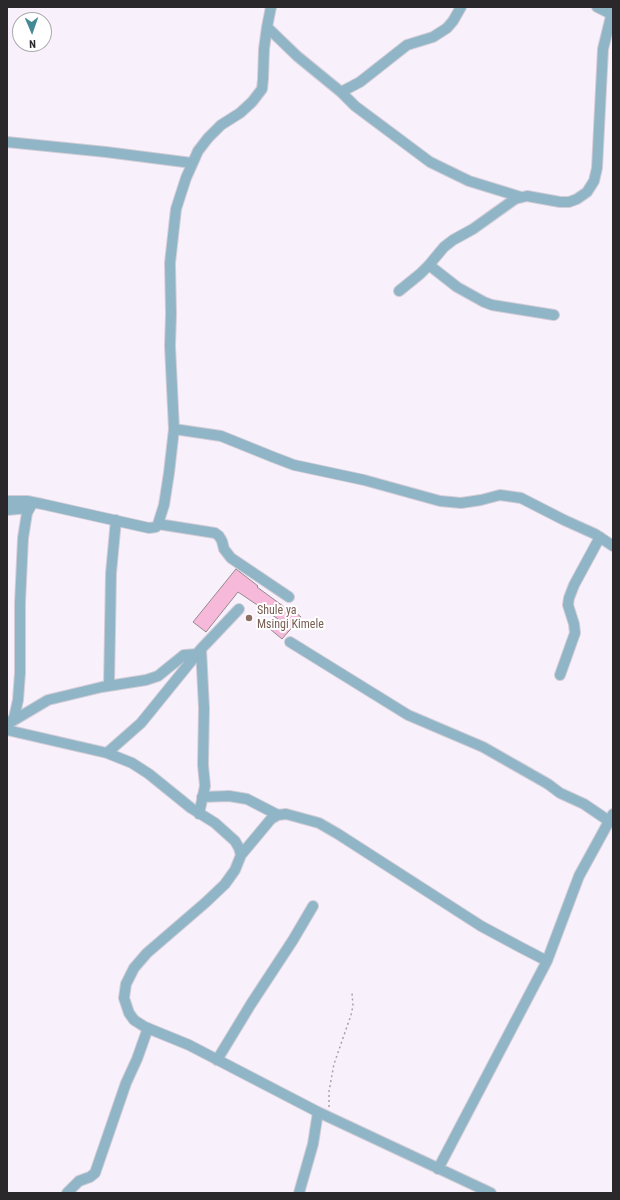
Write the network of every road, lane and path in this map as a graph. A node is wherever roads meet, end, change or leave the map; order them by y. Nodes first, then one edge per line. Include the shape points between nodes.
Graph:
1 (271, 7) edge
2 (461, 7) edge
3 (597, 7) edge
4 (612, 11) edge
5 (267, 27) junction
6 (341, 92) junction
7 (7, 142) edge
8 (192, 163) junction
9 (521, 197) junction
10 (429, 265) junction
11 (399, 291) dead end
12 (554, 315) dead end
13 (174, 429) junction
14 (7, 501) edge
15 (31, 505) junction
16 (7, 510) edge
17 (116, 520) junction
18 (158, 524) junction
19 (600, 537) junction
20 (613, 546) edge
21 (289, 597) dead end
22 (239, 609) dead end
23 (290, 642) dead end
24 (199, 651) junction
25 (560, 675) dead end
26 (109, 686) junction
27 (8, 726) edge
28 (107, 754) junction
29 (202, 797) junction
30 (199, 814) junction
31 (278, 815) junction
32 (611, 817) edge
33 (241, 855) junction
34 (313, 906) dead end
35 (547, 961) junction
36 (352, 993) dead end
37 (148, 1028) junction
38 (217, 1060) junction
39 (318, 1112) junction
40 (331, 1118) junction
41 (438, 1169) junction
42 (67, 1193) edge
43 (299, 1193) edge
44 (491, 1193) edge

1 - 5 street
2 - 6 street via 447,28 433,37 407,45 360,82
3 - 4 street
4 - 9 street via 603,49 597,168 594,181 587,192 569,202
5 - 6 street
5 - 8 street via 262,89 240,113 221,125 208,138
6 - 9 street via 355,106 430,162 469,181
7 - 8 street
8 - 13 street via 176,209 170,263
9 - 10 street via 453,240
10 - 11 street
10 - 12 street via 457,287 484,302
13 - 18 street via 164,505
13 - 19 street via 221,436 294,465 364,480 440,502 461,503 500,495 521,498
14 - 15 street
15 - 16 street
15 - 17 street
15 - 27 street via 27,513 23,538 20,673 16,712
17 - 18 street via 149,528
17 - 26 street via 111,573
18 - 21 street via 219,536 231,558
19 - 20 street
19 - 25 street via 569,598 568,605 575,633
22 - 24 street
23 - 32 street via 408,715 483,747 560,793
24 - 26 street via 184,655 158,676
24 - 28 street via 141,723
24 - 29 street via 204,708 205,786
26 - 27 street via 48,700
27 - 28 street
28 - 30 street via 132,763 149,774
29 - 30 street
29 - 31 street via 229,796 246,799
30 - 33 street via 215,823 235,841
31 - 33 street via 271,819
31 - 35 street via 298,817 332,830 454,909
32 - 35 street via 579,876
33 - 37 street via 225,884 134,968 126,984 124,998 134,1020
34 - 38 street
35 - 41 street
36 - 40 path via 351,1015 334,1064 329,1091
37 - 38 street
37 - 42 street via 95,1172 90,1178 79,1181
38 - 39 street
39 - 40 street
39 - 43 street via 313,1144
40 - 41 street
41 - 44 street

